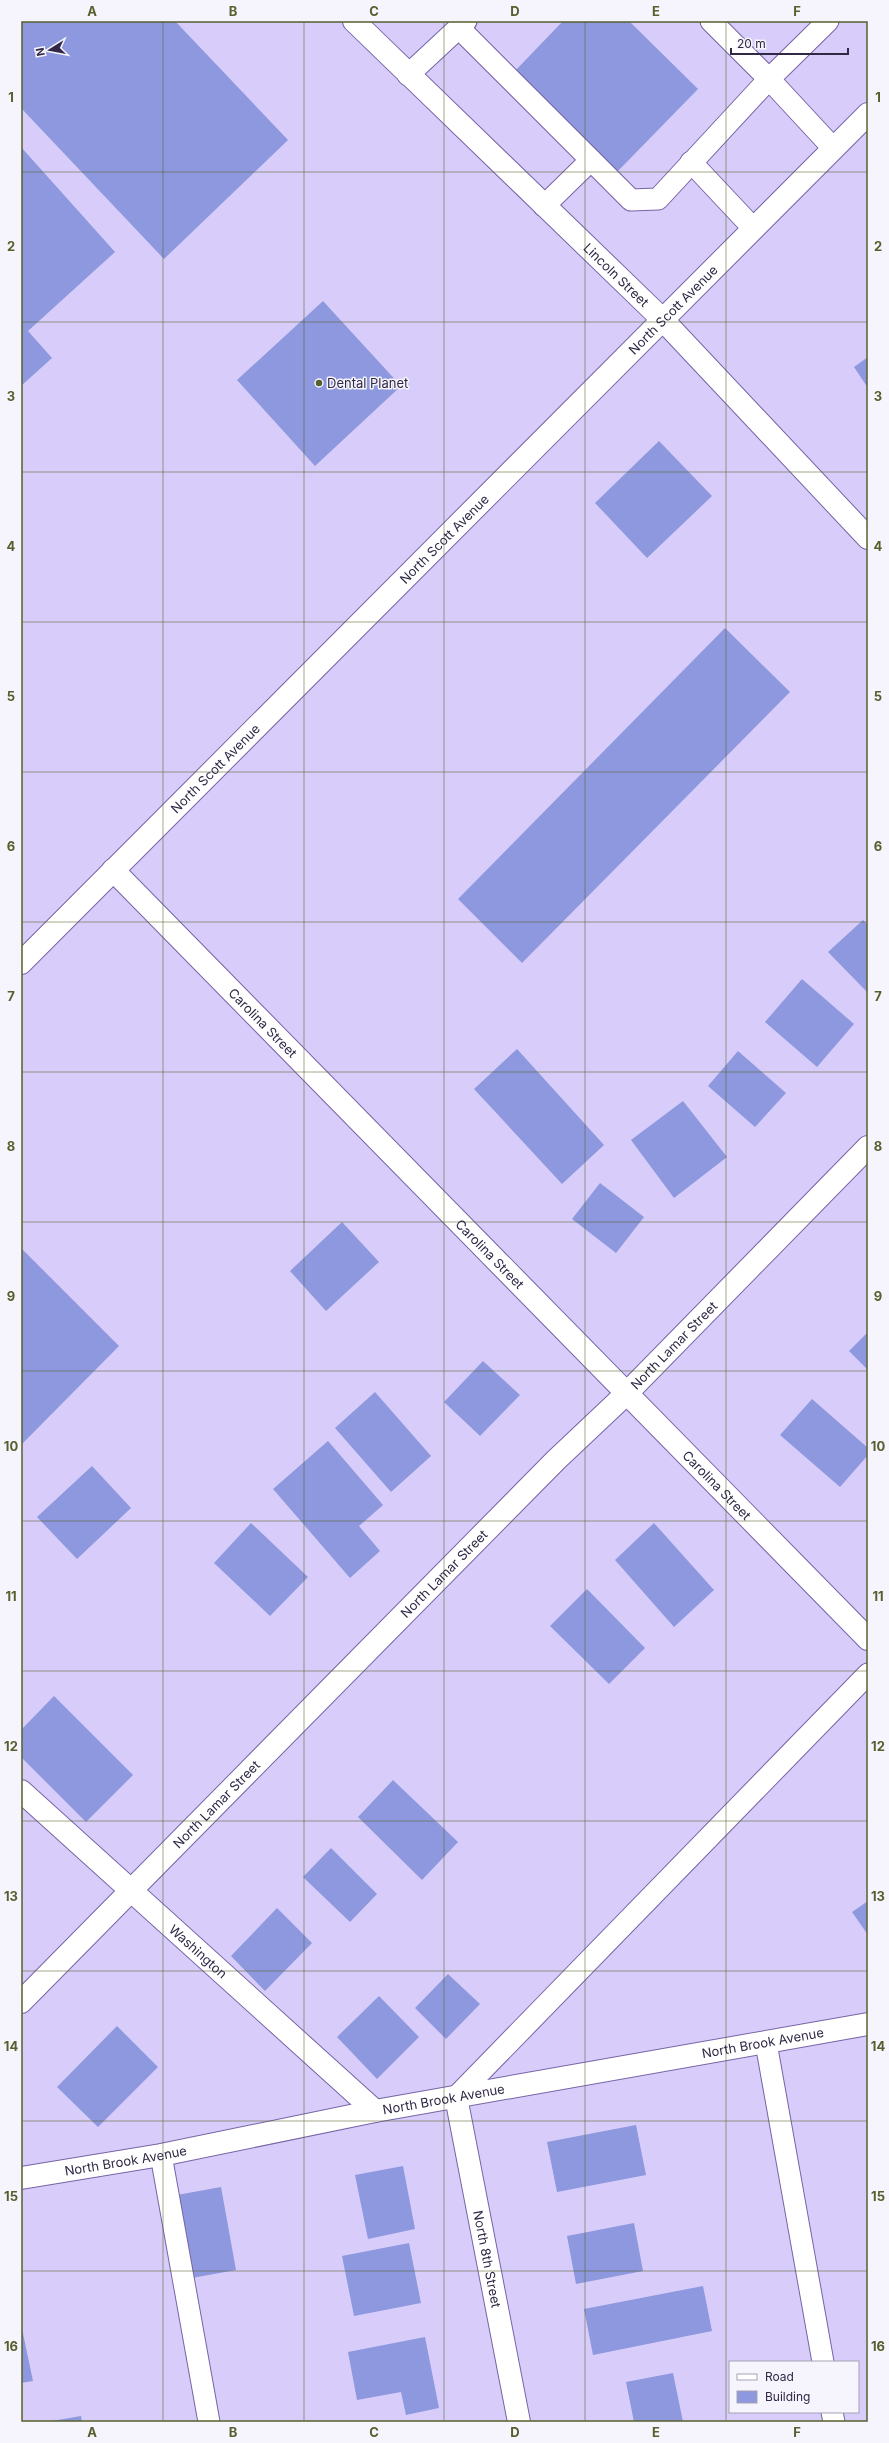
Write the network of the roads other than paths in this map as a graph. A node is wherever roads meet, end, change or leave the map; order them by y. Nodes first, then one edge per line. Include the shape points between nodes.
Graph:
1 (354, 21) edge
2 (711, 21) edge
3 (828, 21) edge
4 (462, 24) edge
5 (408, 75) junction
6 (769, 79) junction
7 (868, 114) edge
8 (834, 148) junction
9 (591, 160) junction
10 (691, 162) junction
11 (544, 206) junction
12 (753, 228) junction
13 (662, 319) junction
14 (868, 538) edge
15 (113, 870) junction
16 (21, 963) edge
17 (868, 1147) edge
18 (627, 1393) junction
19 (868, 1639) edge
20 (868, 1674) edge
21 (21, 1790) edge
22 (132, 1889) junction
23 (21, 2002) edge
24 (868, 2024) edge
25 (766, 2043) junction
26 (456, 2097) junction
27 (375, 2111) junction
28 (162, 2155) junction
29 (21, 2178) edge
30 (823, 2361) edge
31 (209, 2422) edge
32 (519, 2422) edge

1 - 5 street, Lincoln Street
2 - 6 lane
3 - 6 lane
4 - 5 lane
4 - 9 lane
5 - 11 street, Lincoln Street
6 - 8 lane
6 - 10 lane
7 - 8 street, North Scott Avenue
8 - 12 street, North Scott Avenue
9 - 10 lane via 631,200 658,199
9 - 11 lane
10 - 12 lane
11 - 13 street, Lincoln Street
12 - 13 street, North Scott Avenue
13 - 14 street, Lincoln Street
13 - 15 street, North Scott Avenue
15 - 16 street, North Scott Avenue
15 - 18 street, Carolina Street
17 - 18 street, North Lamar Street
18 - 19 street, Carolina Street
18 - 22 street, North Lamar Street via 556,1460
20 - 26 lane
21 - 22 street, Washington
22 - 23 street, North Lamar Street
22 - 27 street, Washington
24 - 25 street, North Brook Avenue
25 - 26 street, North Brook Avenue
25 - 30 lane
26 - 27 street, North Brook Avenue
26 - 32 street, North 8th Street
27 - 28 street, North Brook Avenue
28 - 29 street, North Brook Avenue
28 - 31 lane

